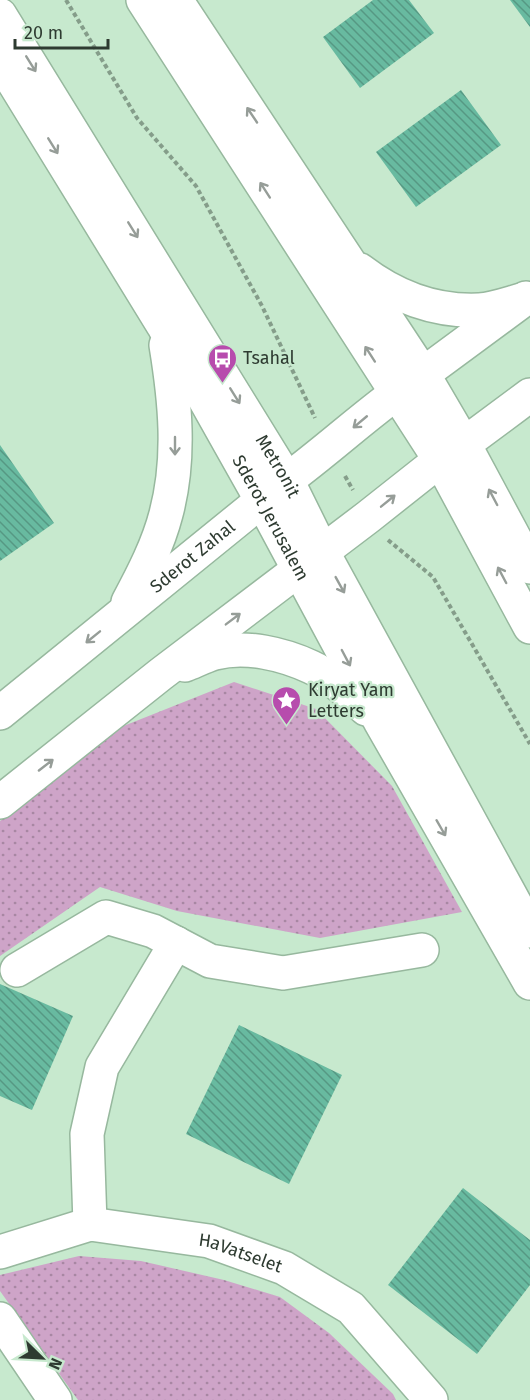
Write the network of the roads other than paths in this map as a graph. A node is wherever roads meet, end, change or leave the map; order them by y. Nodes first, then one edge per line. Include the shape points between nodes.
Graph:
1 (143, 0) edge
2 (176, 0) edge
3 (0, 15) edge
4 (0, 60) edge
5 (349, 262) junction
6 (527, 297) edge
7 (163, 325) junction
8 (423, 374) junction
9 (395, 393) junction
10 (530, 395) edge
11 (452, 452) junction
12 (286, 480) junction
13 (262, 501) junction
14 (310, 560) junction
15 (530, 567) edge
16 (121, 614) junction
17 (530, 627) edge
18 (161, 674) junction
19 (0, 713) edge
20 (380, 721) junction
21 (0, 802) edge
22 (530, 931) edge
23 (176, 943) junction
24 (422, 950) dead end
25 (17, 970) dead end
26 (530, 983) edge
27 (90, 1224) junction
28 (0, 1252) edge
29 (0, 1319) edge
30 (55, 1400) edge
31 (431, 1400) edge

9 -> 1 main road
5 -> 2 main road
3 -> 12 main road, Metronit
4 -> 7 main road, Sderot Jerusalem
5 - 6 main road via 402,296 454,309 480,310
5 - 8 main road
6 - 8 main road, Sderot Zahal
7 - 13 main road, Sderot Jerusalem
7 -> 16 main road via 174,398 175,455 166,513 148,564
8 - 9 main road, Sderot Zahal
8 - 11 main road
9 - 11 main road
9 -> 12 main road, Sderot Zahal
10 - 11 main road
14 -> 11 main road
15 -> 11 main road
17 -> 11 main road
12 - 13 main road, Sderot Zahal
12 - 14 main road, Metronit
13 - 14 main road, Sderot Jerusalem
13 - 16 main road, Sderot Zahal
18 -> 14 main road
14 -> 20 main road, Sderot Jerusalem
14 -> 22 main road, Metronit
16 -> 19 main road, Sderot Zahal
18 - 20 main road via 216,653 247,650 285,657 330,679
21 -> 18 main road
20 -> 26 main road, Sderot Jerusalem
23 - 24 main road via 210,961 283,973
23 - 25 main road via 106,917
23 - 27 main road via 102,1067 87,1134
27 - 28 main road, HaVatselet
27 - 31 main road, HaVatselet via 209,1241 284,1268 351,1308
29 - 30 main road

